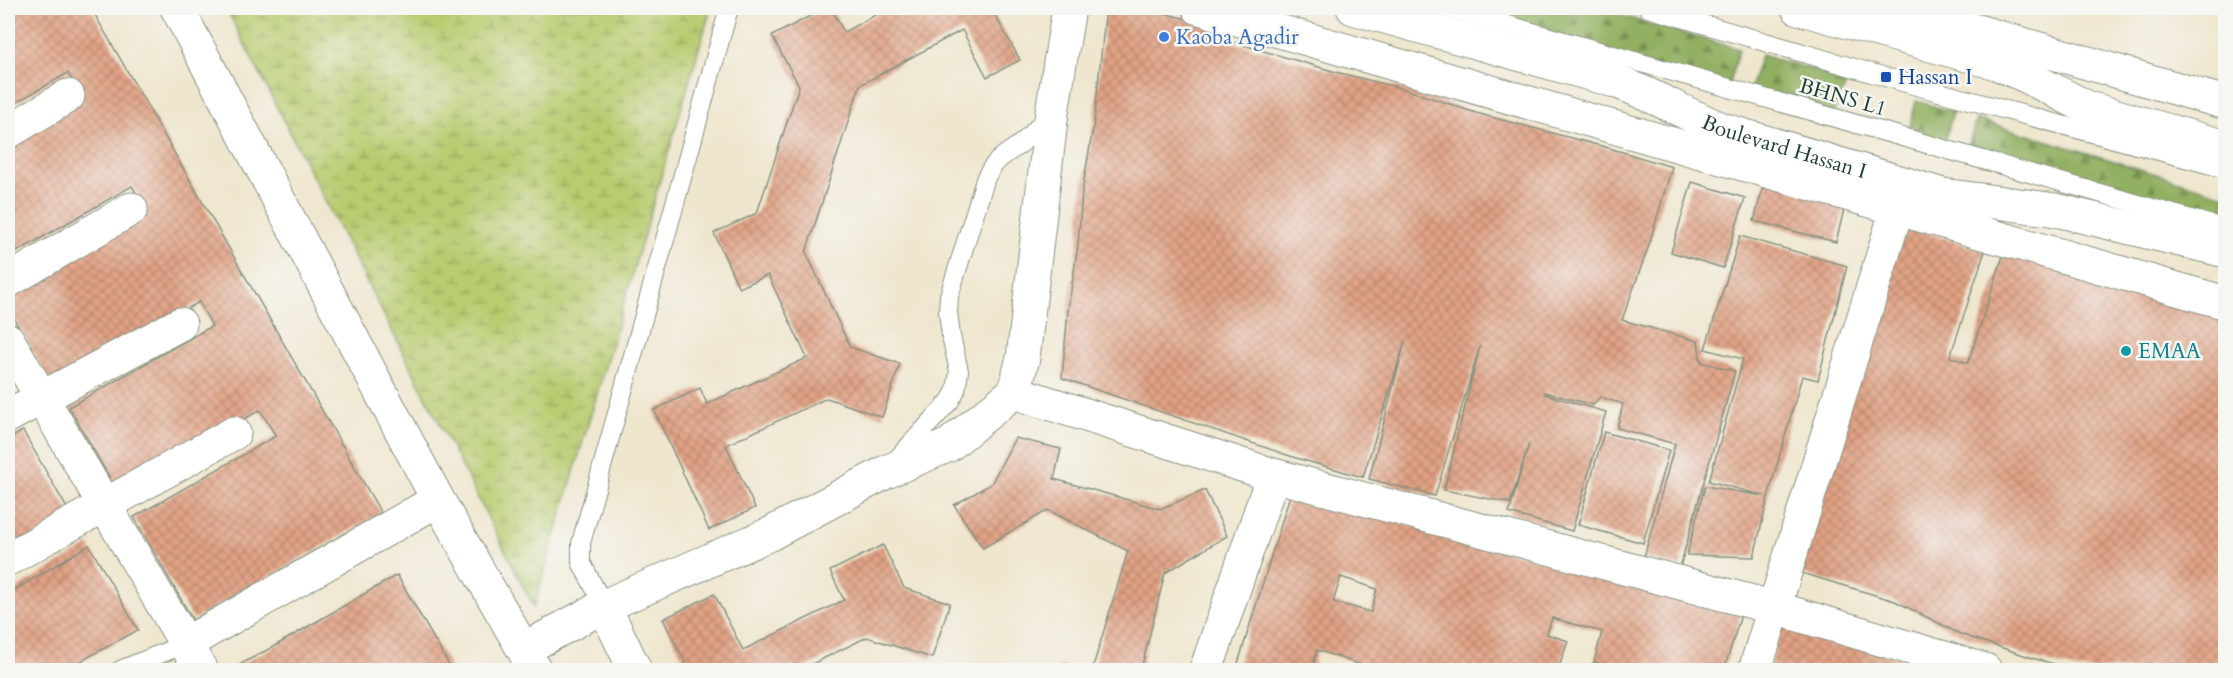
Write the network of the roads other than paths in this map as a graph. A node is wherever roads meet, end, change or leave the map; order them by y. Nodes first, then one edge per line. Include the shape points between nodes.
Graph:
1 (177, 8) edge
2 (729, 8) edge
3 (1069, 8) edge
4 (1199, 8) edge
5 (1353, 8) edge
6 (1448, 8) edge
7 (1648, 8) edge
8 (1798, 8) edge
9 (1898, 8) edge
10 (1943, 14) edge
11 (1954, 52) junction
12 (68, 96) dead end
13 (2226, 103) edge
14 (1052, 112) junction
15 (8, 132) edge
16 (2226, 147) edge
17 (2226, 169) edge
18 (131, 209) dead end
19 (1897, 209) junction
20 (2226, 229) edge
21 (2226, 251) edge
22 (8, 281) edge
23 (2226, 303) edge
24 (180, 324) dead end
25 (8, 340) edge
26 (1014, 392) junction
27 (41, 397) junction
28 (8, 416) edge
29 (234, 434) dead end
30 (886, 472) junction
31 (1272, 474) junction
32 (438, 500) junction
33 (105, 505) junction
34 (8, 559) edge
35 (604, 606) junction
36 (1776, 608) junction
37 (193, 657) edge
38 (530, 660) edge
39 (120, 670) edge
40 (635, 670) edge
41 (1206, 670) edge
42 (1755, 670) edge
43 (1984, 670) edge

1 - 32 street
2 - 35 lane via 581,543 581,562
3 - 14 street
4 - 19 street
5 - 21 street, Boulevard Hassan I via 1614,81 1722,129 1943,195 2056,210
6 - 20 lane, BHNS L1
7 - 17 lane, BHNS L1
8 - 11 street
9 - 10 street
10 - 11 street
10 - 13 street
11 - 16 street via 2012,70 2088,108
12 - 15 street
14 - 26 street via 1023,358
14 - 30 lane via 1021,144 993,163 986,177 950,297 948,312 959,371 956,390
18 - 22 street
19 - 23 street
19 - 36 street
24 - 27 street
25 - 27 street
26 - 30 street via 949,445
26 - 31 street
27 - 28 street
27 - 33 street
29 - 33 street
30 - 35 street via 770,534
31 - 36 street
31 - 41 street
32 - 37 street
32 - 38 street
33 - 34 street
33 - 37 street
35 - 38 street
35 - 40 street
36 - 42 street
36 - 43 street
37 - 39 lane

